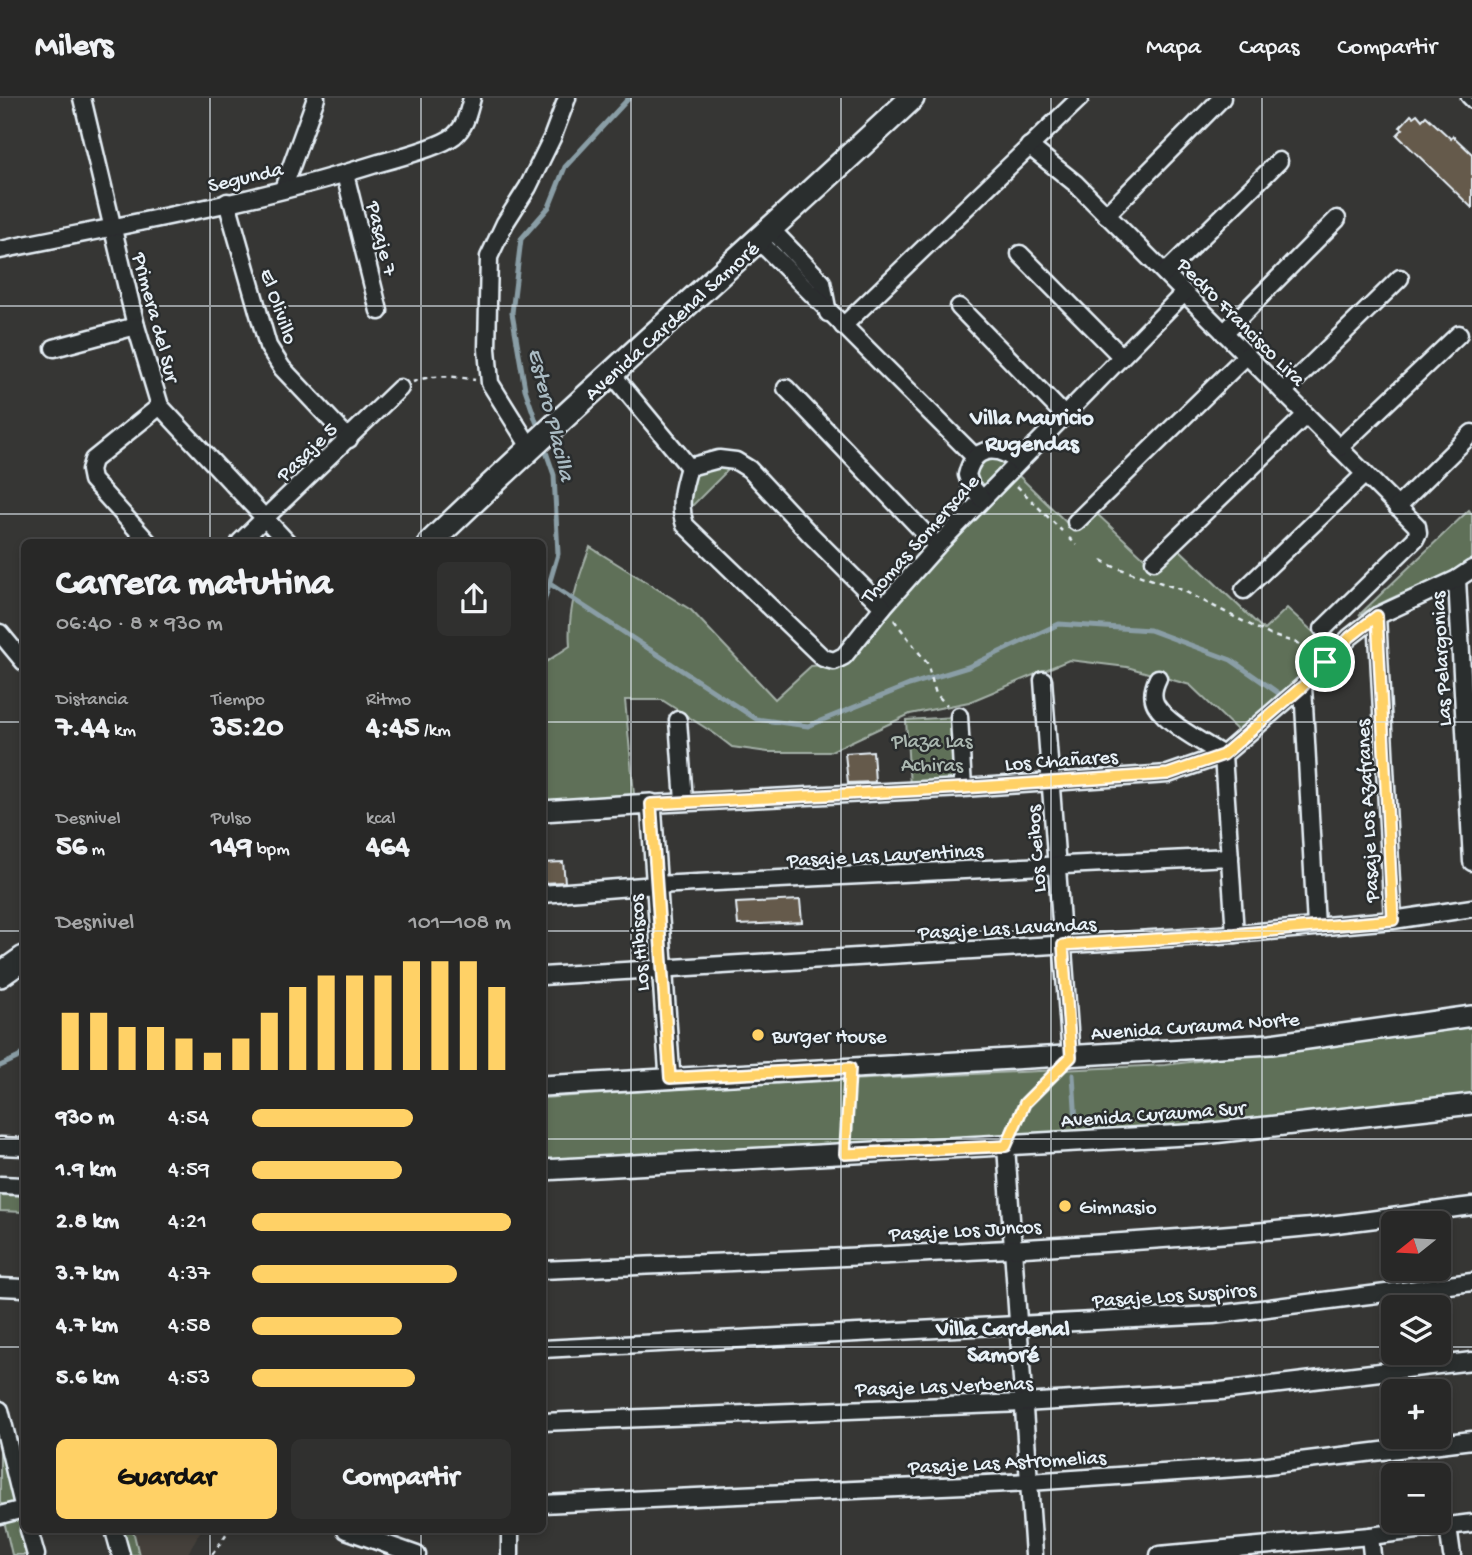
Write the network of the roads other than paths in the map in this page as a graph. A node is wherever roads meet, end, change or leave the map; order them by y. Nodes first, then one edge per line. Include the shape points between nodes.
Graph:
1 (82, 98) edge
2 (316, 98) edge
3 (472, 98) edge
4 (567, 98) edge
5 (912, 98) edge
6 (1080, 98) edge
7 (1222, 98) edge
8 (1466, 98) edge
9 (1472, 104) edge
10 (1029, 146) junction
11 (1279, 161) dead end
12 (345, 174) junction
13 (283, 189) junction
14 (227, 202) junction
15 (1106, 215) junction
16 (1337, 219) dead end
17 (113, 227) junction
18 (765, 236) junction
19 (0, 250) edge
20 (1020, 254) dead end
21 (1165, 273) junction
22 (1400, 278) dead end
23 (1184, 293) junction
24 (959, 307) dead end
25 (379, 311) dead end
26 (136, 326) junction
27 (842, 326) junction
28 (1224, 332) junction
29 (1459, 334) dead end
30 (54, 348) dead end
31 (1247, 355) junction
32 (1121, 356) junction
33 (611, 374) junction
34 (400, 388) road end
35 (786, 388) dead end
36 (1283, 392) junction
37 (160, 406) junction
38 (1063, 414) junction
39 (1306, 415) junction
40 (1472, 433) edge
41 (349, 439) junction
42 (530, 447) junction
43 (1339, 448) junction
44 (974, 456) junction
45 (1018, 462) junction
46 (689, 467) junction
47 (1365, 474) junction
48 (982, 499) junction
49 (1397, 507) junction
50 (264, 519) junction
51 (1076, 522) dead end
52 (145, 539) edge
53 (243, 539) edge
54 (285, 539) edge
55 (434, 539) edge
56 (937, 546) junction
57 (1154, 561) dead end
58 (1472, 569) edge
59 (1457, 579) junction
60 (1244, 590) dead end
61 (883, 607) junction
62 (1377, 616) junction
63 (1323, 629) dead end
64 (0, 633) edge
65 (1466, 647) edge
66 (21, 658) edge
67 (1158, 678) dead end
68 (1043, 680) dead end
69 (1303, 686) junction
70 (959, 716) dead end
71 (678, 720) dead end
72 (1468, 731) edge
73 (1223, 755) junction
74 (1051, 782) junction
75 (963, 788) junction
76 (684, 801) junction
77 (651, 804) junction
78 (546, 811) edge
79 (1230, 858) junction
80 (1472, 862) edge
81 (1057, 868) junction
82 (656, 886) junction
83 (546, 894) edge
84 (1472, 908) edge
85 (1393, 920) junction
86 (1317, 926) junction
87 (1235, 934) junction
88 (1063, 945) junction
89 (21, 960) edge
90 (662, 968) junction
91 (0, 975) edge
92 (546, 976) edge
93 (1472, 1016) edge
94 (1071, 1057) junction
95 (670, 1078) junction
96 (546, 1086) edge
97 (1472, 1104) edge
98 (0, 1146) edge
99 (1006, 1146) junction
100 (21, 1147) edge
101 (546, 1170) edge
102 (0, 1185) edge
103 (21, 1186) edge
104 (1472, 1206) edge
105 (1012, 1247) junction
106 (546, 1270) edge
107 (1472, 1282) edge
108 (0, 1287) edge
109 (21, 1288) edge
110 (1018, 1325) junction
111 (546, 1349) edge
112 (1472, 1360) edge
113 (1023, 1403) junction
114 (0, 1410) edge
115 (546, 1422) edge
116 (1472, 1440) edge
117 (1029, 1482) junction
118 (21, 1497) edge
119 (546, 1504) edge
120 (21, 1510) edge
121 (0, 1515) edge
122 (1472, 1523) edge
123 (1451, 1526) edge
124 (30, 1533) edge
125 (115, 1533) edge
126 (355, 1533) edge
127 (510, 1533) edge
128 (1393, 1533) edge
129 (1449, 1533) edge
130 (1370, 1536) junction
131 (1292, 1549) edge
132 (36, 1555) edge
133 (121, 1555) edge
134 (417, 1555) edge
135 (510, 1555) edge
136 (1034, 1555) edge
137 (1159, 1555) edge
138 (1372, 1555) edge
139 (1452, 1555) edge

1 - 17 street, Primera del Sur
2 - 13 street
3 - 12 street, Segunda via 461,128 450,139
4 - 42 street via 528,187 489,257 491,383
5 - 18 main road, Avenida Cardenal Samoré
6 - 10 street
7 - 15 street
8 - 9 lane
10 - 15 street, Pedro Francisco Lira
10 - 27 street
11 - 21 street
12 - 13 street, Segunda
12 - 25 street, Pasaje 7
13 - 14 street, Segunda
14 - 17 street, Segunda
14 - 41 street, El Olivillo via 268,346 282,368
15 - 21 street, Pedro Francisco Lira
16 - 28 street
17 - 19 street, Segunda
17 - 26 street, Primera del Sur
18 - 27 street via 822,282 828,313
18 - 33 main road, Avenida Cardenal Samoré
20 - 32 street
21 - 23 street, Pedro Francisco Lira
22 - 36 street
23 - 28 street, Pedro Francisco Lira
23 - 32 street, Thomas Somerscale
24 - 38 street
26 - 30 street
26 - 37 street, Primera del Sur
27 - 44 street
28 - 31 street, Pedro Francisco Lira
29 - 43 street
31 - 36 street, Pedro Francisco Lira
31 - 51 street
32 - 38 street, Thomas Somerscale
33 - 42 main road, Avenida Cardenal Samoré
33 - 46 street
34 - 41 street, Pasaje 5
35 - 56 street
36 - 39 street, Pedro Francisco Lira
37 - 50 street, Primera del Sur
37 - 52 street via 93,460 90,470 92,480
38 - 45 street, Thomas Somerscale
39 - 43 street, Pedro Francisco Lira
39 - 57 street
40 - 49 street
41 - 50 street, Pasaje 5
42 - 55 main road, Avenida Cardenal Samoré
43 - 47 street, Pedro Francisco Lira
44 - 45 street via 996,451
44 - 48 street via 967,475
45 - 48 street, Thomas Somerscale
46 - 61 street via 719,459 737,461 749,469
46 - 61 street, Thomas Somerscale via 682,491 685,525 823,658 834,661 844,656
47 - 49 street, Pedro Francisco Lira
47 - 60 street
48 - 56 street, Thomas Somerscale
49 - 63 street, Pedro Francisco Lira via 1417,526 1415,539
50 - 53 street, Pasaje 5
50 - 54 street, Primera del Sur
56 - 61 street, Thomas Somerscale
58 - 59 street, Los Chañares
59 - 62 street, Los Chañares
59 - 65 street, Las Pelargonias
62 - 69 street, Los Chañares
62 - 85 street, Pasaje Los Azafranes
64 - 66 street
65 - 72 street, Las Pelargonias
67 - 73 street via 1154,703
68 - 74 street, Los Ceibos
69 - 73 street, Los Chañares
69 - 86 street
70 - 75 street
71 - 76 street
72 - 80 street, Las Pelargonias
73 - 74 street, Los Chañares via 1168,774
73 - 79 street
74 - 75 street, Los Chañares
74 - 81 street, Los Ceibos
75 - 76 street, Los Chañares
76 - 77 street, Los Chañares
77 - 78 street, Los Chañares
77 - 82 street, Los Hibiscos
79 - 81 street, Pasaje Las Laurentinas
79 - 87 street
81 - 82 street, Pasaje Las Laurentinas
81 - 88 street, Los Ceibos
82 - 83 street, Pasaje Las Laurentinas
82 - 90 street, Los Hibiscos
84 - 85 street, Pasaje Las Lavandas
85 - 86 street, Pasaje Las Lavandas
86 - 87 street, Pasaje Las Lavandas
87 - 88 street, Pasaje Las Lavandas
88 - 90 street, Pasaje Las Lavandas
88 - 94 street, Los Ceibos
89 - 91 main road
90 - 92 street, Pasaje Las Lavandas
90 - 95 street, Los Hibiscos
93 - 94 street, Avenida Curauma Norte via 1271,1044
94 - 95 street, Avenida Curauma Norte
95 - 96 street, Avenida Curauma Norte
97 - 99 street, Avenida Curauma Sur via 1203,1134
98 - 100 street
99 - 101 street, Avenida Curauma Sur
99 - 105 street
102 - 103 street
104 - 105 street, Pasaje Los Juncos via 1301,1228
105 - 106 street, Pasaje Los Juncos
105 - 110 street
107 - 110 street, Pasaje Los Suspiros via 1213,1315
108 - 109 street
110 - 111 street, Pasaje Los Suspiros
110 - 113 street
112 - 113 street, Pasaje Las Verbenas via 1221,1391
113 - 115 street, Pasaje Las Verbenas
113 - 117 street
114 - 118 street
116 - 117 street, Pasaje Las Astromelias via 1251,1467
117 - 119 street, Pasaje Las Astromelias
117 - 136 street
120 - 121 street
122 - 123 street
124 - 132 street
125 - 133 street
126 - 134 street
127 - 135 street
128 - 130 street
129 - 139 street
130 - 131 street
130 - 138 street
131 - 137 street

